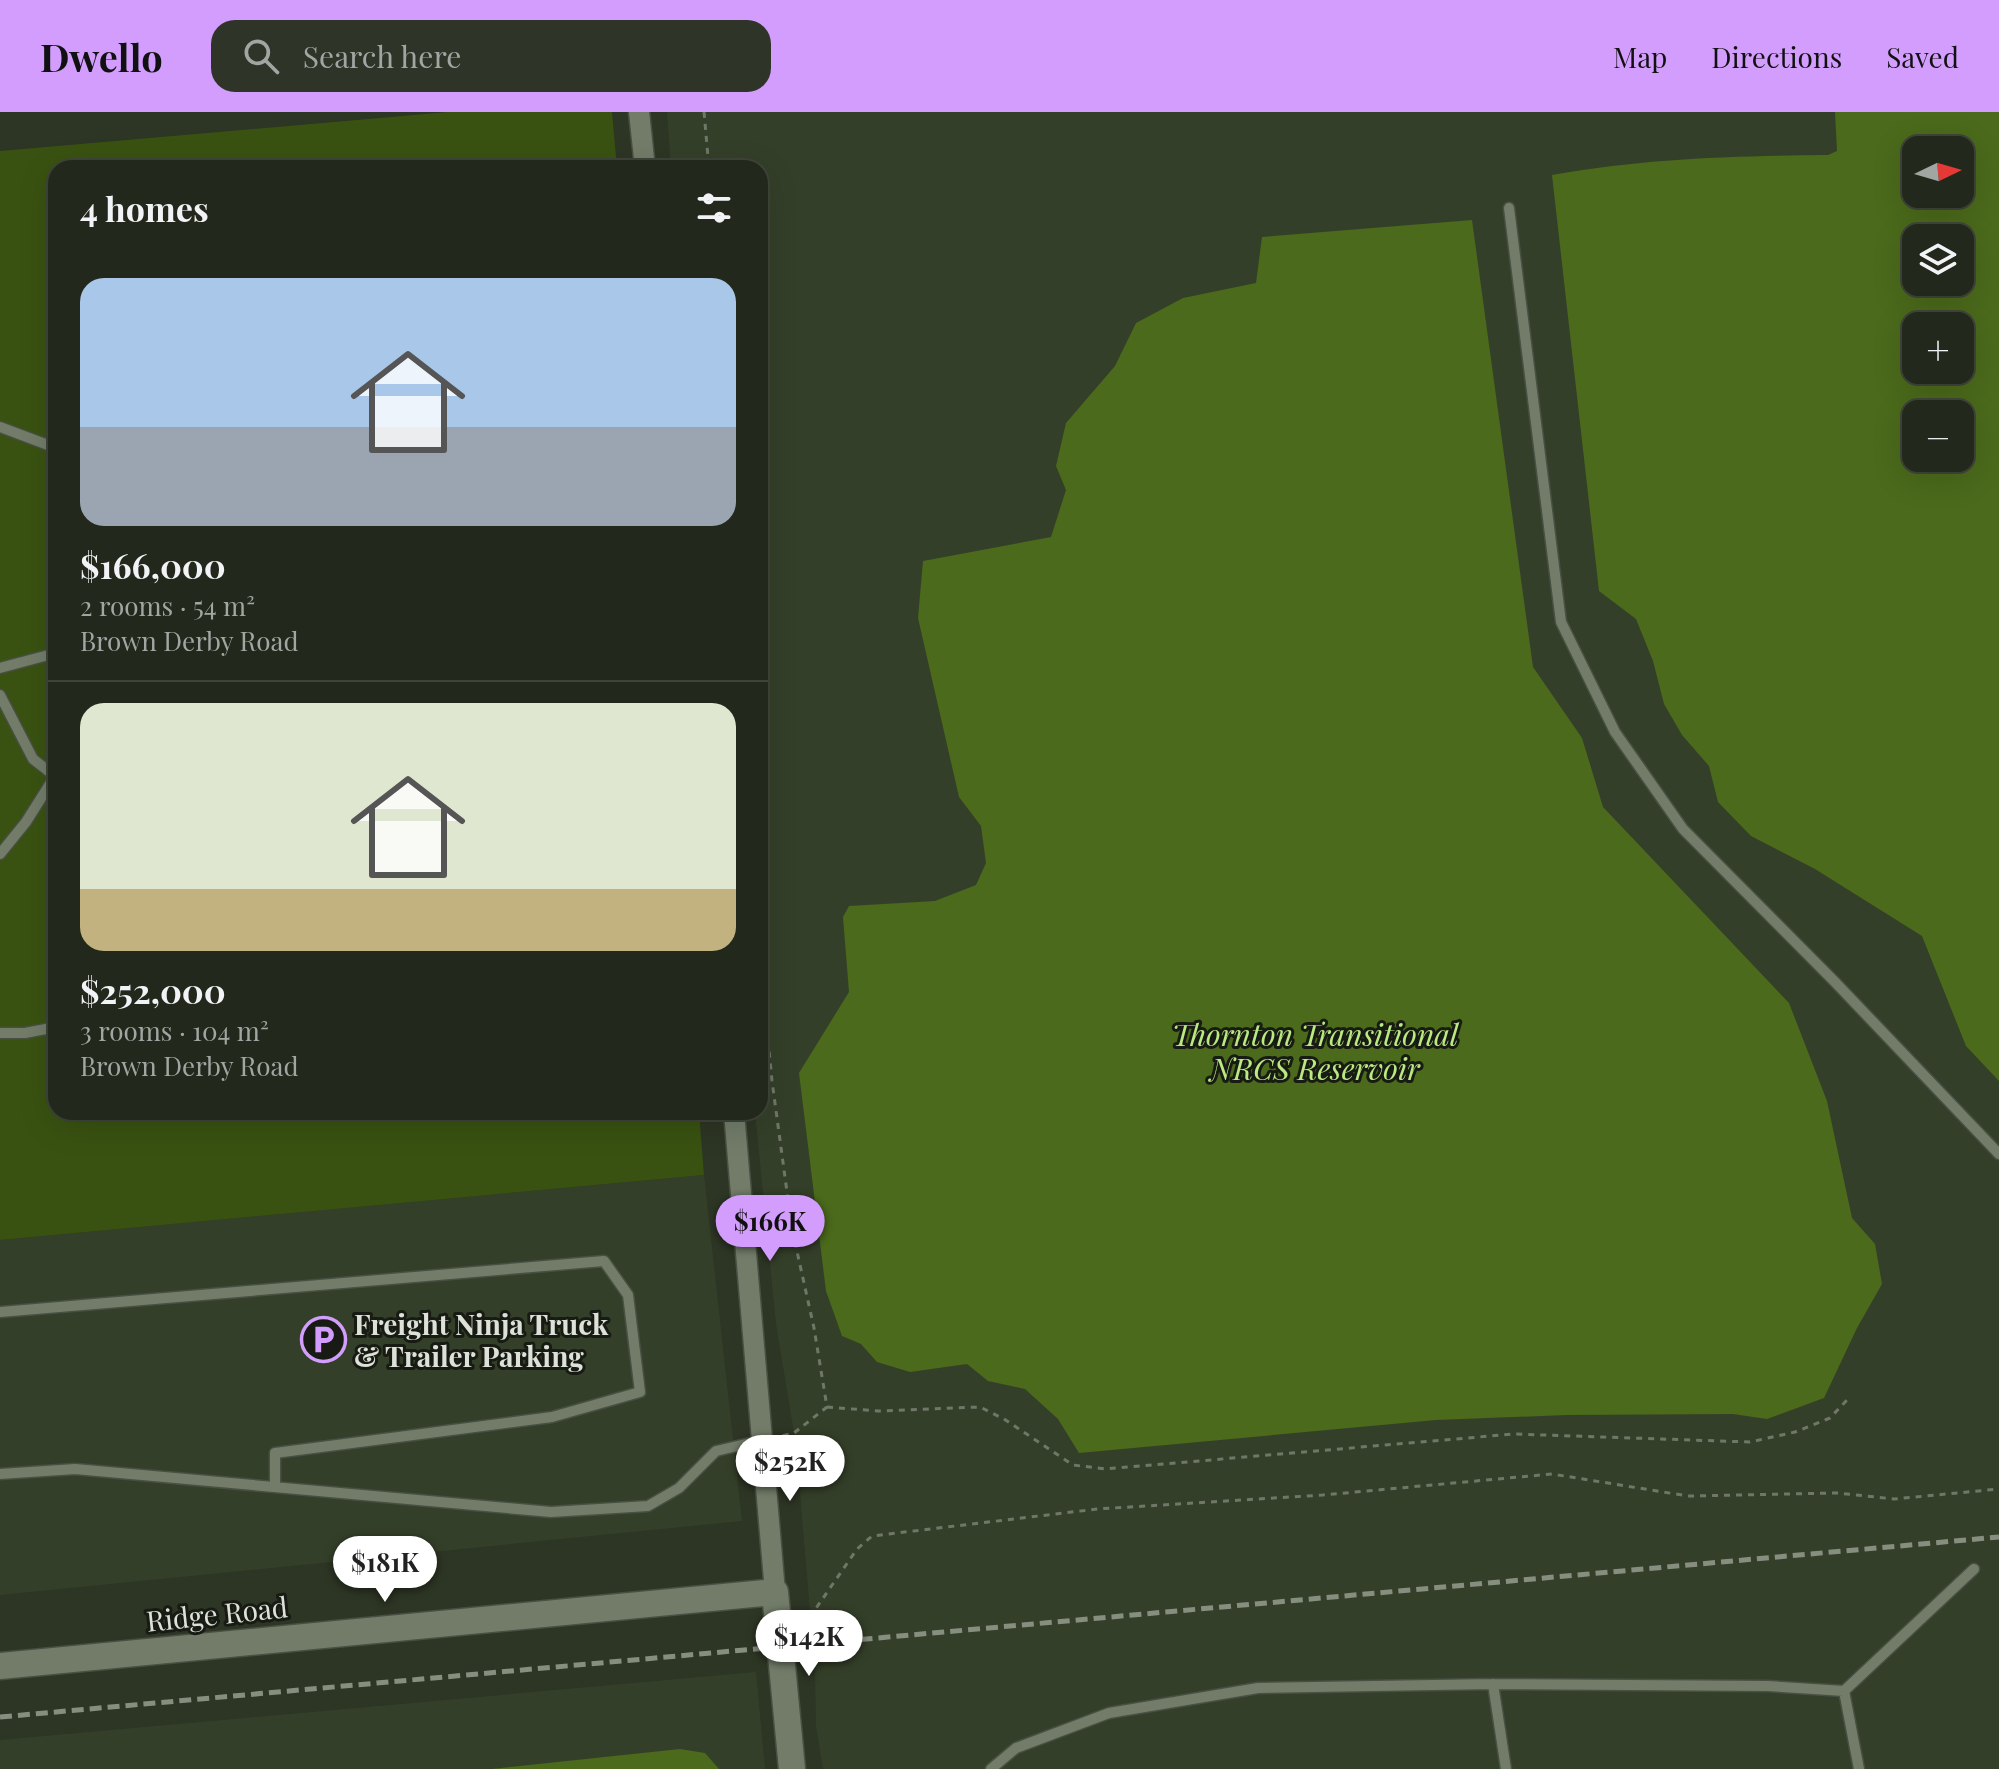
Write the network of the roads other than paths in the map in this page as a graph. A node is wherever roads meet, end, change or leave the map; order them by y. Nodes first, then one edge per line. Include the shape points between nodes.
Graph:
1 (639, 112) edge
2 (644, 160) edge
3 (1509, 208) dead end
4 (0, 427) edge
5 (48, 445) edge
6 (48, 655) edge
7 (0, 668) edge
8 (0, 695) edge
9 (48, 771) edge
10 (48, 787) edge
11 (0, 854) edge
12 (48, 1029) edge
13 (0, 1033) edge
14 (735, 1120) edge
15 (1999, 1154) edge
16 (0, 1312) edge
17 (763, 1440) junction
18 (0, 1474) edge
19 (275, 1485) junction
20 (1974, 1569) dead end
21 (775, 1592) junction
22 (0, 1666) edge
23 (1493, 1684) junction
24 (1844, 1691) junction
25 (792, 1769) edge
26 (991, 1769) edge
27 (1506, 1769) edge
28 (1859, 1769) edge

1 - 2 street
3 - 15 lane via 1561,622 1615,732 1683,829
4 - 5 lane
6 - 7 lane
8 - 9 lane via 33,759
10 - 11 lane
12 - 13 lane
14 - 17 street
16 - 19 lane via 604,1261 628,1295 640,1392 552,1417 275,1453
17 - 19 lane via 716,1451 679,1488 648,1506 551,1512
17 - 21 street
18 - 19 lane via 75,1469
20 - 24 lane
21 - 22 street, Ridge Road
21 - 25 street
23 - 24 lane
23 - 26 lane via 1258,1688 1124,1710 1016,1748
23 - 27 lane
24 - 28 lane

